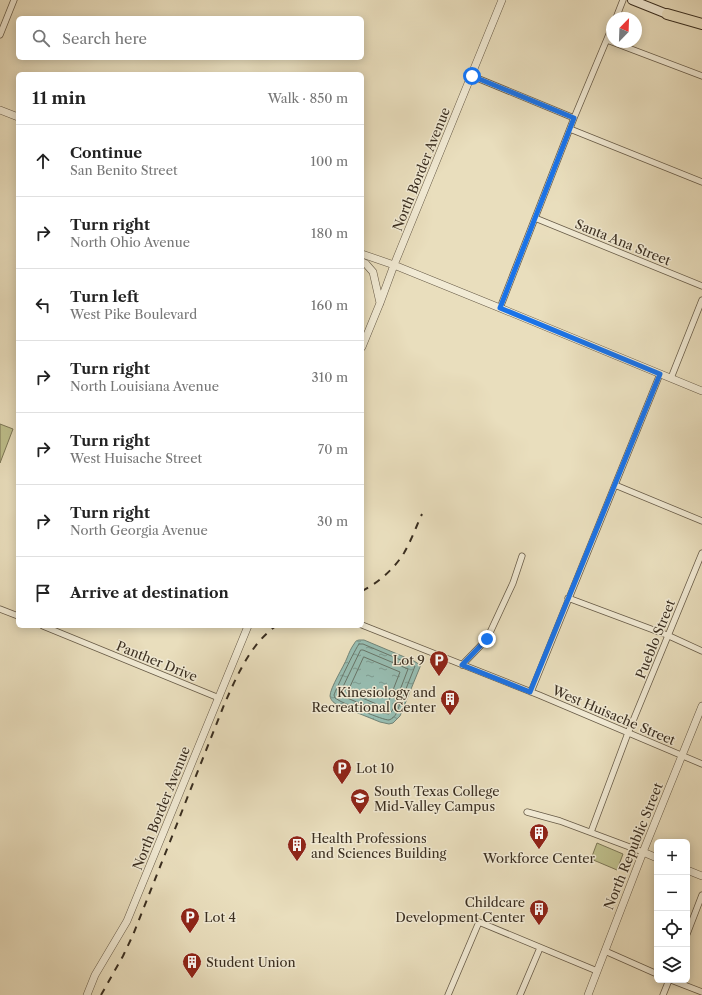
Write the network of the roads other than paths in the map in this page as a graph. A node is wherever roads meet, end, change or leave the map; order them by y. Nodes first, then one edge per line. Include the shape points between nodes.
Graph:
1 (14, 0) edge
2 (502, 0) edge
3 (624, 0) edge
4 (632, 0) edge
5 (619, 12) edge
6 (667, 14) junction
7 (702, 24) edge
8 (702, 28) edge
9 (0, 34) edge
10 (606, 40) edge
11 (627, 48) edge
12 (472, 76) junction
13 (702, 76) edge
14 (0, 110) edge
15 (16, 116) edge
16 (574, 118) junction
17 (570, 129) junction
18 (702, 182) edge
19 (535, 218) junction
20 (364, 255) edge
21 (364, 263) edge
22 (394, 265) junction
23 (702, 286) edge
24 (702, 300) edge
25 (380, 303) junction
26 (500, 308) junction
27 (364, 342) edge
28 (660, 374) junction
29 (671, 378) junction
30 (702, 391) edge
31 (615, 485) junction
32 (702, 521) edge
33 (702, 553) edge
34 (522, 556) dead end
35 (568, 598) junction
36 (0, 609) edge
37 (16, 615) edge
38 (364, 626) edge
39 (48, 628) edge
40 (247, 628) edge
41 (668, 635) junction
42 (702, 651) edge
43 (462, 665) junction
44 (530, 692) junction
45 (219, 698) junction
46 (702, 706) edge
47 (628, 733) junction
48 (682, 756) junction
49 (702, 764) edge
50 (527, 812) dead end
51 (591, 832) junction
52 (643, 852) junction
53 (654, 857) edge
54 (690, 871) edge
55 (702, 876) edge
56 (702, 895) edge
57 (690, 926) edge
58 (540, 948) junction
59 (605, 951) junction
60 (597, 971) junction
61 (654, 973) edge
62 (669, 983) edge
63 (678, 983) edge
64 (702, 992) edge
65 (87, 995) edge
66 (448, 995) edge
67 (520, 995) edge
68 (588, 995) edge
69 (663, 995) edge

1 - 9 street
2 - 12 street, North Border Avenue
3 - 5 street
4 - 6 main road
6 - 7 highway
6 - 8 main road
10 - 16 street
11 - 13 street
12 - 16 street
12 - 22 street, North Border Avenue
14 - 15 street
16 - 17 street
17 - 18 street
17 - 19 street
19 - 23 street, Santa Ana Street
19 - 26 street
20 - 22 street
21 - 25 street via 373,272
22 - 25 street, North Border Avenue
22 - 26 street
24 - 29 street
25 - 27 street, North Border Avenue
26 - 28 street
28 - 29 street
28 - 31 street
29 - 30 street
31 - 32 street
31 - 35 street
33 - 41 street, Pueblo Street
34 - 43 street via 513,583 487,639
35 - 41 street
35 - 44 street
36 - 37 street
38 - 43 street, West Huisache Street
39 - 45 street, Panther Drive
40 - 45 street, North Border Avenue
41 - 42 street
41 - 47 street, Pueblo Street
43 - 44 street, West Huisache Street
44 - 47 street, West Huisache Street
45 - 65 street, North Border Avenue via 127,921 95,975
46 - 48 street, North Republic Street
47 - 48 street, West Huisache Street
47 - 51 street, Pueblo Street
48 - 49 street, West Huisache Street
48 - 52 street, North Republic Street
50 - 51 street
51 - 52 street
52 - 53 street
52 - 59 street, North Republic Street
54 - 55 street
56 - 57 street
58 - 60 street
58 - 66 street via 479,922
58 - 67 street
59 - 60 street, North Republic Street
59 - 61 street
60 - 68 street, North Republic Street
62 - 69 street
63 - 64 street

